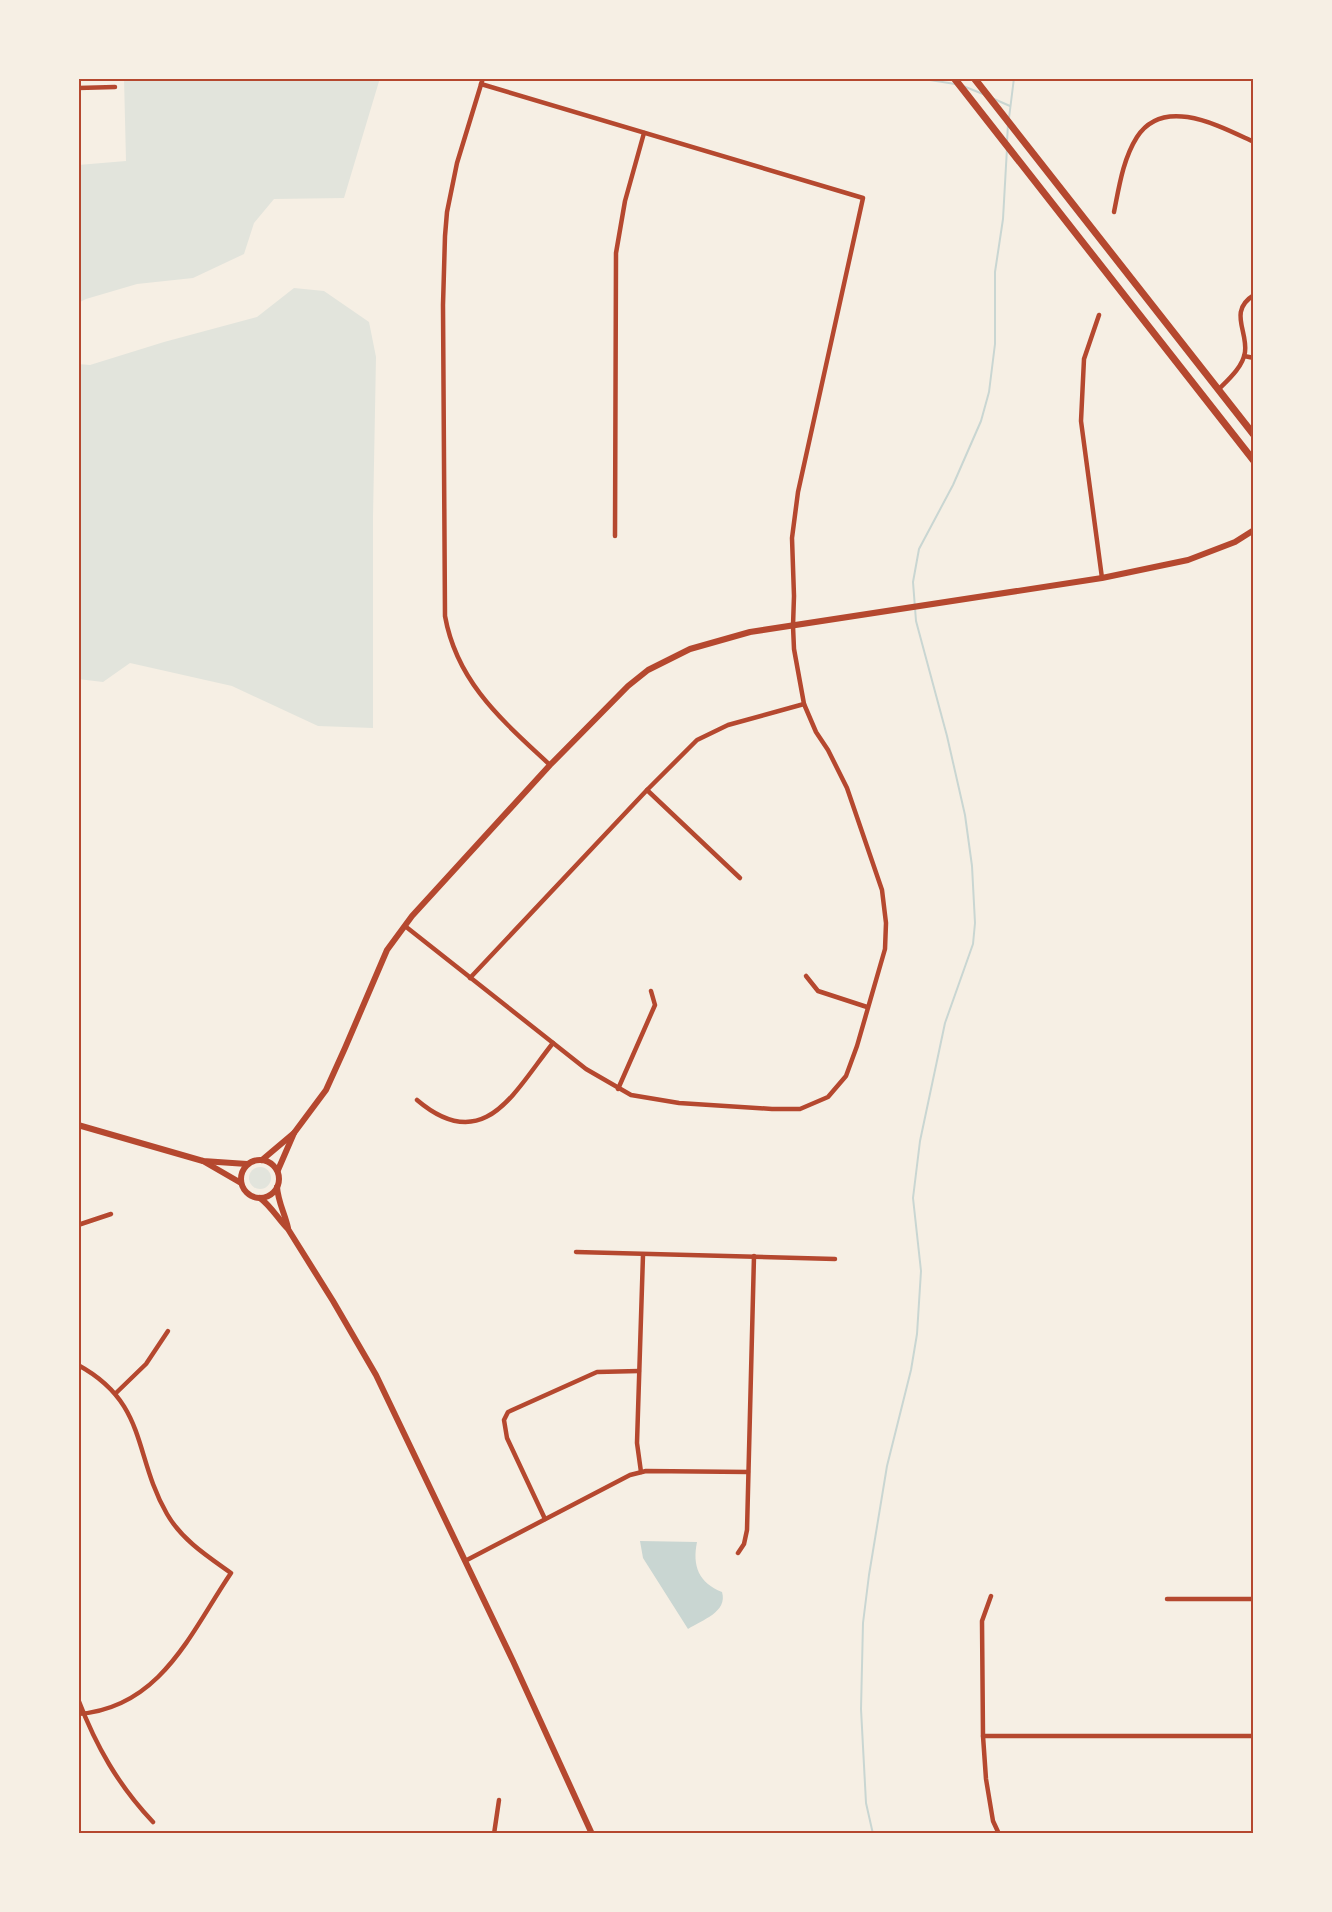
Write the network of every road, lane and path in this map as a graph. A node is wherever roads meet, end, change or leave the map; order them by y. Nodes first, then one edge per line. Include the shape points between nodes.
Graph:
1 (954, 78) edge
2 (974, 78) edge
3 (482, 81) edge
4 (115, 87) dead end
5 (78, 88) edge
6 (644, 134) junction
7 (1254, 142) edge
8 (1113, 212) dead end
9 (1254, 295) edge
10 (1099, 315) dead end
11 (1244, 356) junction
12 (1254, 358) edge
13 (1218, 390) junction
14 (1254, 435) edge
15 (1254, 461) edge
16 (1254, 530) edge
17 (615, 536) dead end
18 (1102, 578) junction
19 (793, 626) junction
20 (804, 704) junction
21 (550, 765) junction
22 (647, 790) junction
23 (740, 878) dead end
24 (405, 926) junction
25 (806, 976) dead end
26 (470, 978) junction
27 (651, 991) dead end
28 (867, 1007) junction
29 (553, 1043) junction
30 (618, 1089) junction
31 (417, 1100) dead end
32 (78, 1125) edge
33 (294, 1133) junction
34 (262, 1160) junction
35 (203, 1161) junction
36 (247, 1164) junction
37 (278, 1170) junction
38 (242, 1184) junction
39 (277, 1187) junction
40 (260, 1198) junction
41 (111, 1214) dead end
42 (78, 1225) edge
43 (288, 1229) junction
44 (576, 1252) dead end
45 (643, 1255) junction
46 (754, 1256) junction
47 (835, 1259) dead end
48 (168, 1331) dead end
49 (78, 1365) edge
50 (639, 1371) junction
51 (116, 1393) junction
52 (641, 1472) junction
53 (748, 1472) junction
54 (545, 1519) junction
55 (738, 1553) dead end
56 (465, 1561) junction
57 (991, 1596) dead end
58 (1167, 1599) dead end
59 (1254, 1599) edge
60 (78, 1699) edge
61 (81, 1714) edge
62 (982, 1736) junction
63 (1254, 1736) edge
64 (499, 1800) dead end
65 (153, 1822) dead end
66 (494, 1834) edge
67 (592, 1834) edge
68 (999, 1834) edge

1 - 15 main road
2 - 13 main road
3 - 6 street
3 - 21 street via 457,164 445,236 445,616 453,650 472,685
4 - 5 street
6 - 17 street via 625,201 616,253
6 - 19 street via 863,198 798,492 792,538
7 - 8 street via 1194,118 1172,116 1155,122 1138,135 1132,147
9 - 11 street via 1245,303 1240,319
10 - 18 street via 1084,359 1082,422
11 - 12 street
11 - 13 street via 1233,376
13 - 14 main road
16 - 18 street via 1235,542 1188,560
18 - 19 street
19 - 20 street
19 - 21 street via 711,642 648,670
20 - 22 street via 709,732
20 - 28 street via 847,788 882,890 885,949
21 - 24 street
22 - 23 street
22 - 26 street
24 - 26 street
24 - 33 street via 387,950 326,1090
25 - 28 street via 818,991
26 - 29 street
27 - 30 street via 655,1005
28 - 30 street via 846,1076 828,1097 800,1108 679,1103 647,1099
29 - 30 street
29 - 31 street via 504,1107 488,1118 465,1123 443,1118
32 - 35 street
33 - 34 street
33 - 37 street
34 - 36 street
34 - 37 street
35 - 36 street
35 - 38 street
36 - 38 street
37 - 39 street
38 - 40 street via 248,1194
39 - 40 street
39 - 43 street
40 - 43 street
41 - 42 street
43 - 56 street via 376,1375
44 - 45 street
45 - 46 street
45 - 50 street
46 - 47 street
46 - 53 street
48 - 51 street via 146,1364
49 - 51 street
50 - 52 street via 637,1443
50 - 54 street via 597,1372 508,1412 504,1420 507,1438
51 - 61 street via 129,1411 168,1516 196,1548 231,1573 178,1656 156,1681 125,1701
52 - 53 street
52 - 54 street
53 - 55 street via 747,1530
54 - 56 street
56 - 67 street
57 - 62 street via 982,1622
58 - 59 street
60 - 61 street
61 - 65 street via 123,1788
62 - 63 street
62 - 68 street via 989,1800
64 - 66 street

